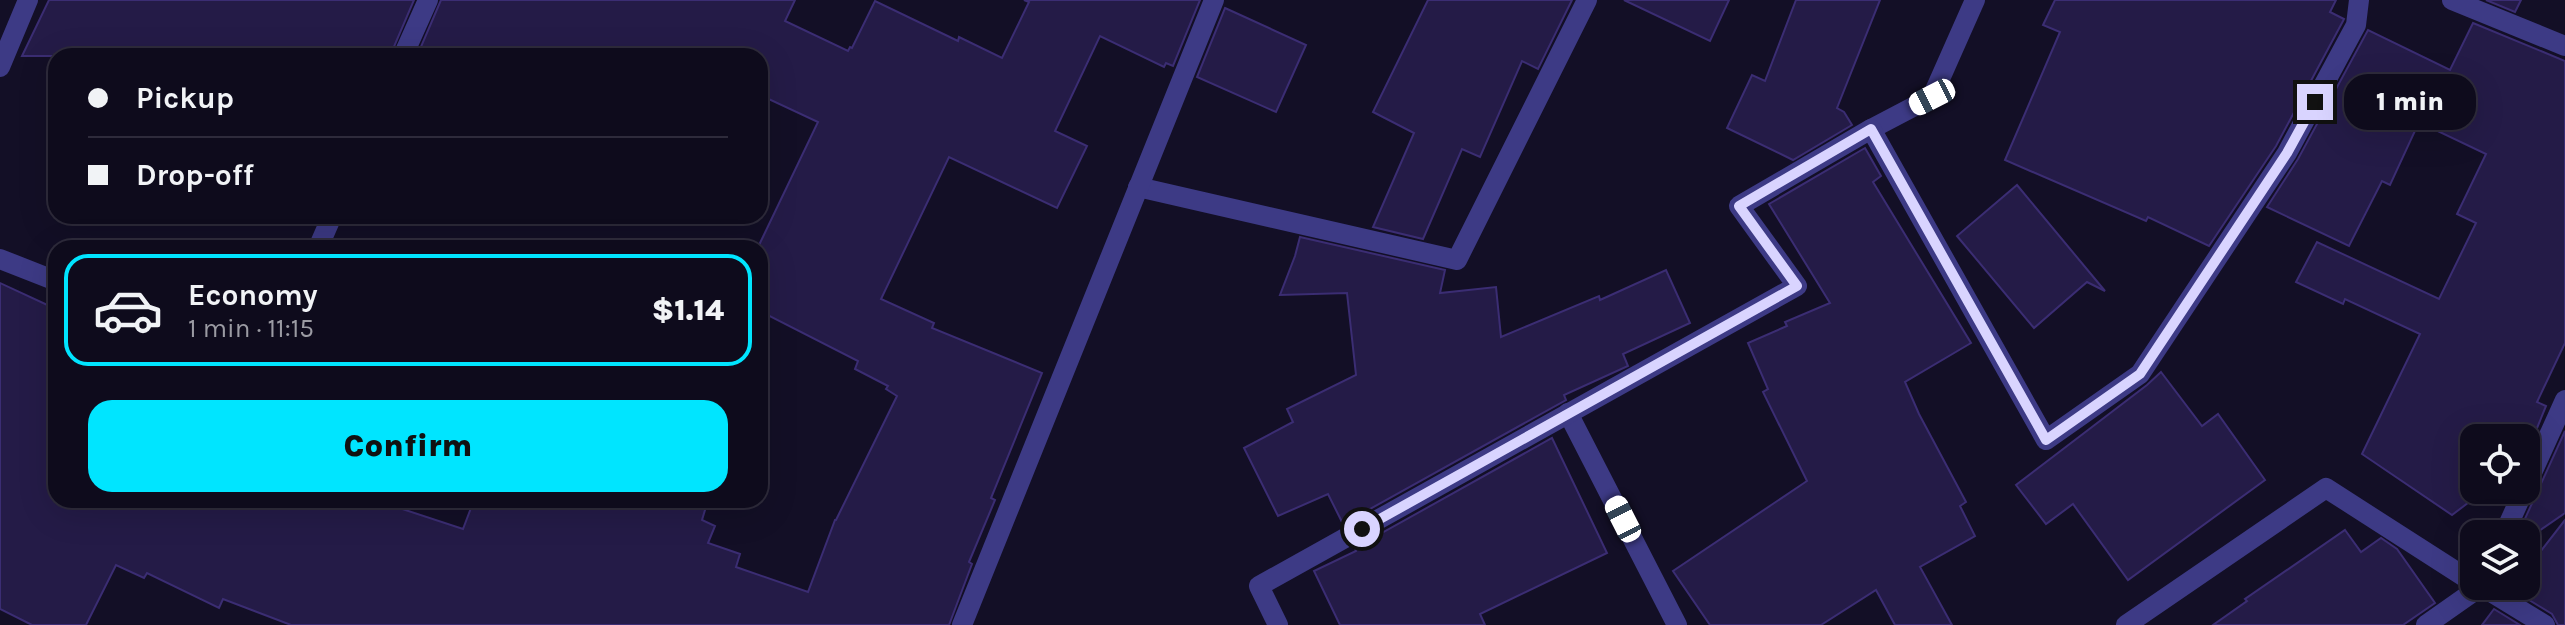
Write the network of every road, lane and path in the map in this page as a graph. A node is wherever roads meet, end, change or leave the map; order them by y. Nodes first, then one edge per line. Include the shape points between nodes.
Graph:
1 (28, 0) edge
2 (428, 0) edge
3 (1214, 0) edge
4 (1587, 0) edge
5 (1975, 0) edge
6 (2359, 0) edge
7 (2452, 0) edge
8 (2565, 46) edge
9 (407, 48) edge
10 (0, 67) edge
11 (1871, 129) junction
12 (1138, 187) junction
13 (0, 259) edge
14 (48, 278) edge
15 (2565, 400) edge
16 (1568, 413) junction
17 (2540, 455) edge
18 (2460, 574) edge
19 (2460, 600) edge
20 (2502, 600) edge
21 (962, 625) edge
22 (1278, 625) edge
23 (1677, 625) edge
24 (2126, 625) edge
25 (2426, 625) edge
26 (2545, 625) edge

1 - 10 street
2 - 9 street
3 - 12 street
4 - 12 street via 1457,260
5 - 11 street via 1932,97
6 - 11 street via 2356,25 2287,153 2140,374 2046,440
7 - 8 street
11 - 16 street via 1739,206 1797,286
12 - 21 street
13 - 14 street
15 - 17 street
16 - 22 street via 1259,586
16 - 23 street
18 - 24 street via 2326,488
19 - 25 street
20 - 26 street

